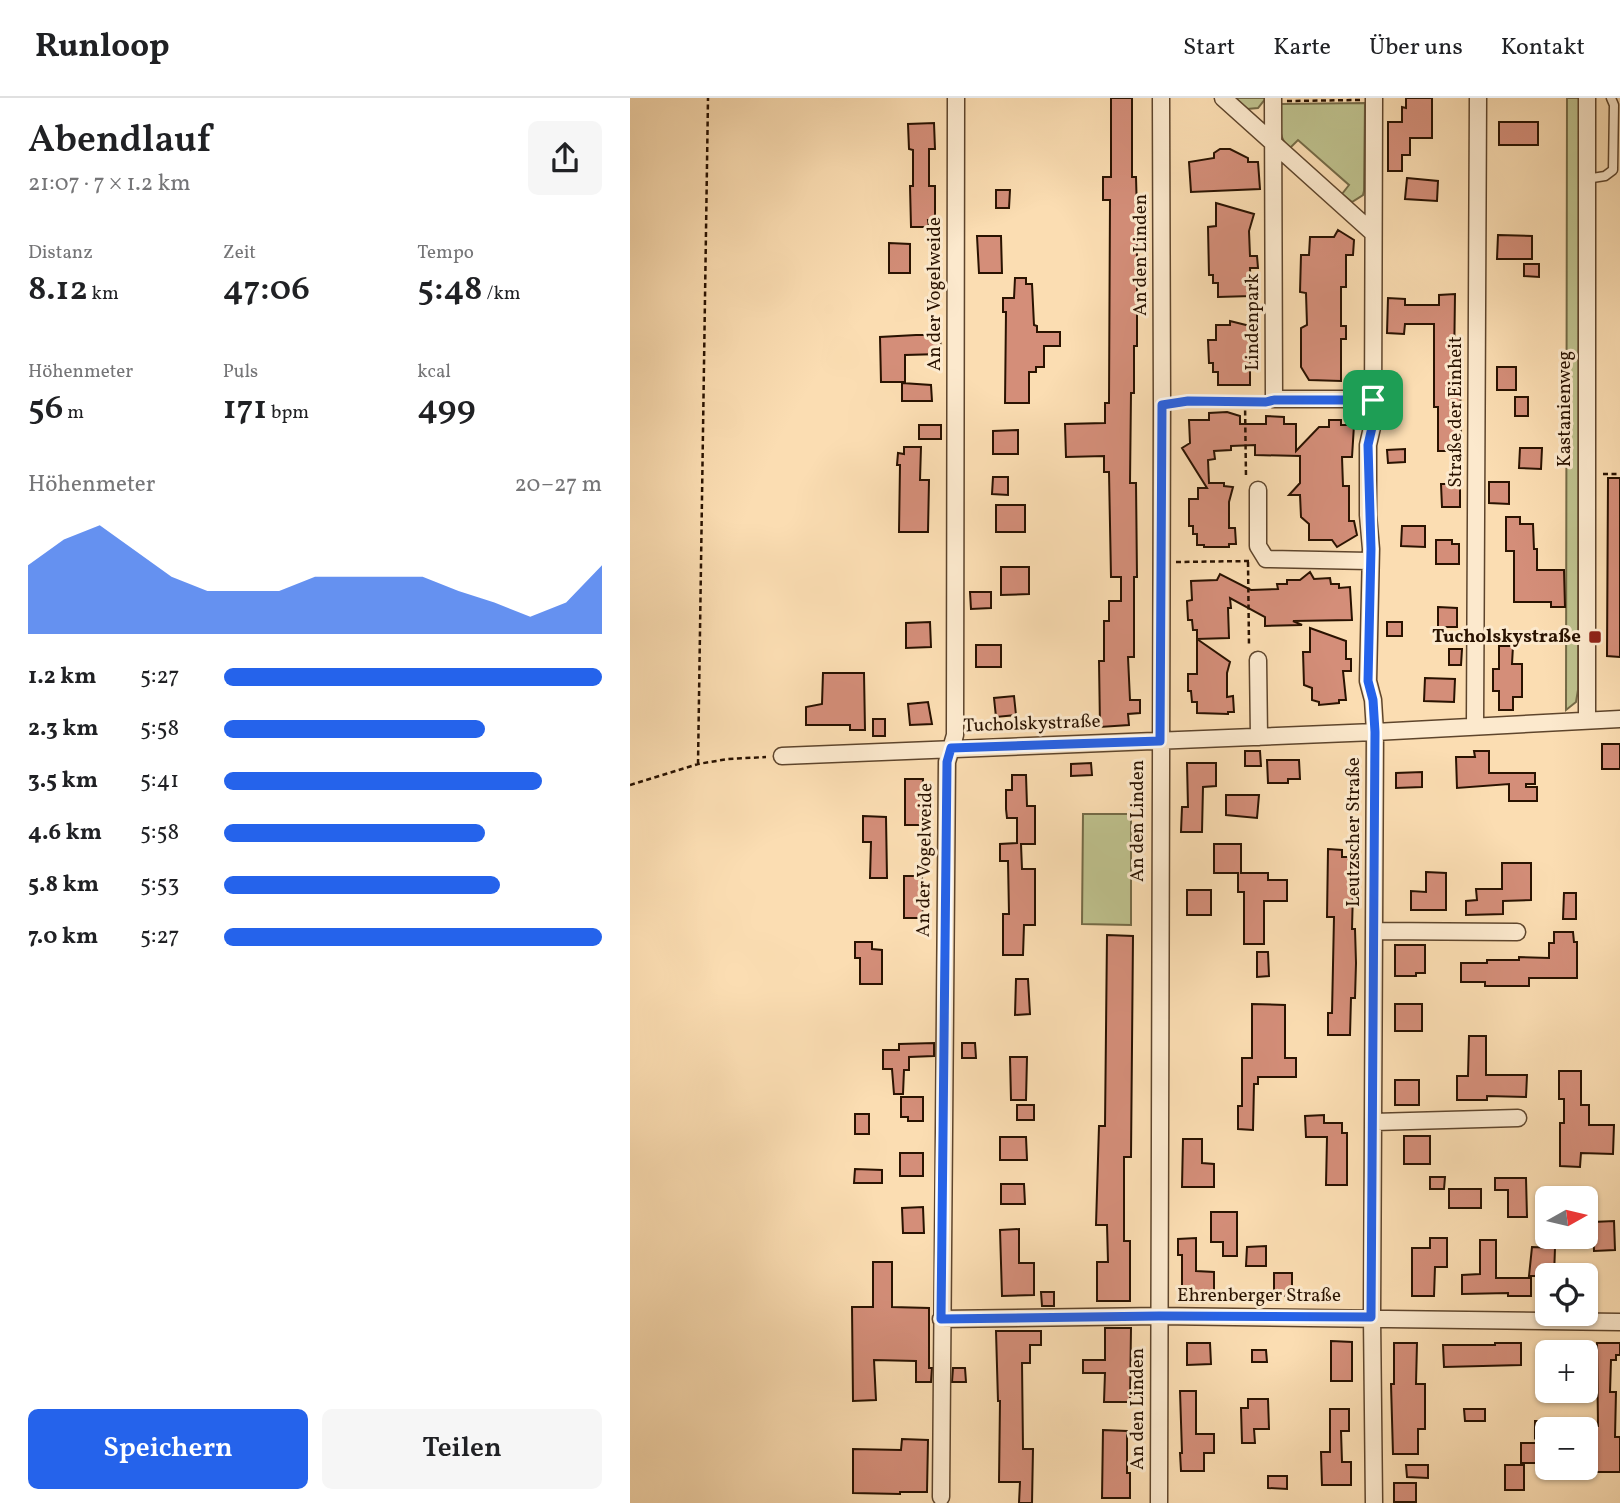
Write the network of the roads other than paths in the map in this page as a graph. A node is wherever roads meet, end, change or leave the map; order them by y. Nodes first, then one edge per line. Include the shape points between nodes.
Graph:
1 (956, 98) edge
2 (1161, 98) edge
3 (1223, 98) edge
4 (1478, 98) edge
5 (1587, 98) edge
6 (1611, 98) edge
7 (1273, 99) edge
8 (1374, 99) edge
9 (1273, 144) junction
10 (1586, 178) junction
11 (1373, 232) junction
12 (1373, 400) junction
13 (1258, 490) road end
14 (1369, 561) junction
15 (1258, 660) road end
16 (1620, 719) edge
17 (1587, 720) junction
18 (1475, 726) junction
19 (1375, 732) junction
20 (1259, 737) junction
21 (1160, 741) junction
22 (951, 748) junction
23 (782, 756) road end
24 (1374, 932) junction
25 (1517, 932) dead end
26 (1518, 1118) dead end
27 (1374, 1122) junction
28 (1159, 1316) junction
29 (1371, 1317) junction
30 (941, 1319) junction
31 (1620, 1322) edge
32 (941, 1497) dead end
33 (1158, 1503) edge
34 (1374, 1503) edge

1 - 22 street, An der Vogelweide via 955,735
2 - 21 street, An den Linden
3 - 9 street
4 - 18 street, Straße der Einheit
5 - 10 street, Kastanienweg
6 - 10 lane via 1613,170
7 - 9 street, Lindenpark
8 - 11 street
9 - 11 street
9 - 12 street, Lindenpark via 1274,400
10 - 17 street, Kastanienweg
11 - 12 street
12 - 14 street via 1368,445
13 - 14 street via 1255,559
14 - 19 street via 1368,681
15 - 20 street
16 - 17 street, Tucholskystraße
17 - 18 street, Tucholskystraße
18 - 19 street, Tucholskystraße
19 - 20 street, Tucholskystraße
19 - 24 street, Leutzscher Straße
20 - 21 street, Tucholskystraße
21 - 22 street, Tucholskystraße
21 - 28 street, An den Linden
22 - 23 street, Tucholskystraße
22 - 30 street, An der Vogelweide via 947,762
24 - 25 street, Leutzscher Straße
24 - 27 street, Leutzscher Straße
26 - 27 street
27 - 29 street, Leutzscher Straße
28 - 29 street, Ehrenberger Straße
28 - 30 street, Ehrenberger Straße
28 - 33 street, An den Linden
29 - 31 street, Ehrenberger Straße
29 - 34 street, Leutzscher Straße
30 - 32 street, An der Vogelweide

